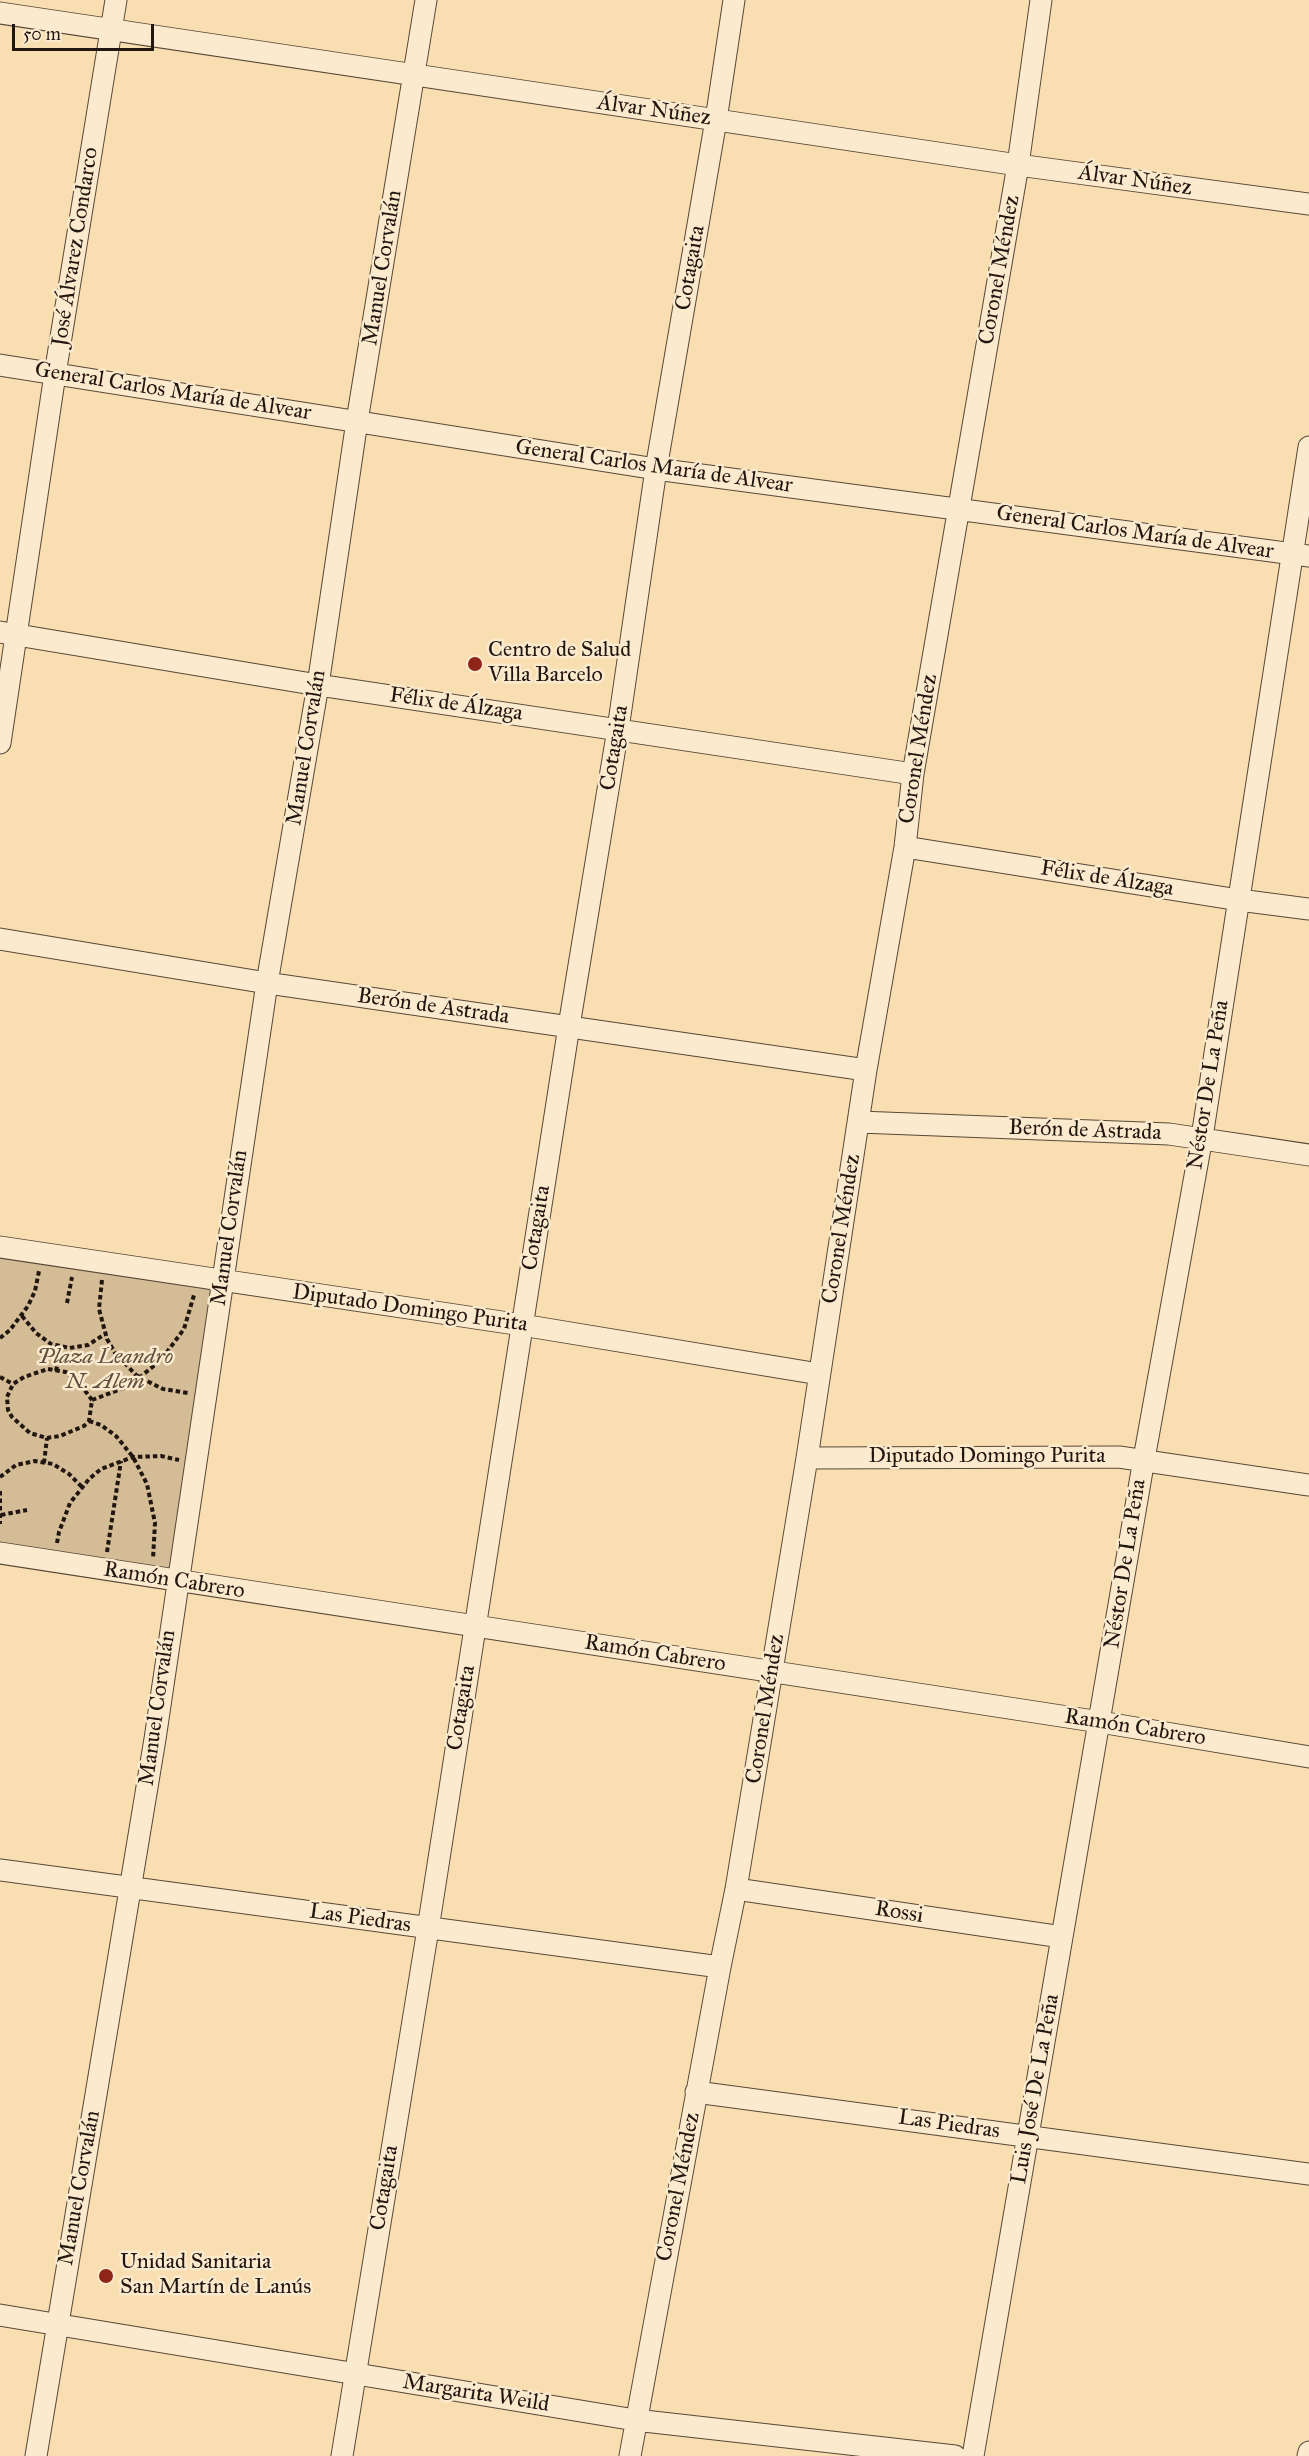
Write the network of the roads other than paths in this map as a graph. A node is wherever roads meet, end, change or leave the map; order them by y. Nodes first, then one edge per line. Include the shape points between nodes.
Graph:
1 (117, 0) edge
2 (426, 0) edge
3 (734, 0) edge
4 (1041, 0) edge
5 (0, 13) edge
6 (111, 30) junction
7 (414, 75) junction
8 (716, 120) junction
9 (1018, 165) junction
10 (1309, 204) edge
11 (0, 364) edge
12 (55, 374) junction
13 (357, 421) junction
14 (1309, 447) edge
15 (656, 469) junction
16 (958, 510) junction
17 (1300, 555) edge
18 (9, 633) edge
19 (318, 685) junction
20 (618, 729) junction
21 (0, 743) edge
22 (913, 774) junction
23 (905, 847) junction
24 (1239, 900) junction
25 (1309, 909) edge
26 (0, 939) edge
27 (267, 983) junction
28 (569, 1026) junction
29 (866, 1070) junction
30 (859, 1122) junction
31 (1202, 1137) junction
32 (1309, 1155) edge
33 (0, 1247) edge
34 (222, 1281) junction
35 (522, 1325) junction
36 (819, 1374) junction
37 (807, 1458) junction
38 (1144, 1459) junction
39 (1309, 1485) edge
40 (0, 1554) edge
41 (177, 1582) junction
42 (474, 1626) junction
43 (771, 1673) junction
44 (1100, 1722) junction
45 (1309, 1757) edge
46 (0, 1870) edge
47 (130, 1888) junction
48 (736, 1888) junction
49 (428, 1929) junction
50 (1062, 1937) junction
51 (720, 1967) junction
52 (696, 2091) junction
53 (1029, 2136) junction
54 (1309, 2174) edge
55 (0, 2315) edge
56 (57, 2325) junction
57 (355, 2375) junction
58 (635, 2420) junction
59 (36, 2456) edge
60 (342, 2456) edge
61 (630, 2456) edge
62 (955, 2456) edge
63 (973, 2456) edge

1 - 6 street, José Álvarez Condarco
2 - 7 street, Manuel Corvalán
3 - 8 street, Cotagaita
4 - 9 street, Coronel Méndez
5 - 6 street, Álvar Núñez
6 - 7 street, Álvar Núñez
6 - 12 street, José Álvarez Condarco
7 - 8 street, Álvar Núñez
7 - 13 street, Manuel Corvalán
8 - 9 street, Álvar Núñez
8 - 15 street, Cotagaita
9 - 10 street, Álvar Núñez
9 - 16 street, Coronel Méndez
11 - 12 street, General Carlos María de Alvear
12 - 13 street, General Carlos María de Alvear
12 - 18 street, José Álvarez Condarco
13 - 15 street, General Carlos María de Alvear
13 - 19 street, Manuel Corvalán
14 - 17 street, Néstor De La Peña
15 - 16 street, General Carlos María de Alvear
15 - 20 street, Cotagaita
16 - 17 street, General Carlos María de Alvear
16 - 22 street, Coronel Méndez
17 - 24 street, Néstor De La Peña
18 - 19 street, Félix de Álzaga
18 - 21 street, José Álvarez Condarco
19 - 20 street, Félix de Álzaga
19 - 27 street, Manuel Corvalán
20 - 22 street, Félix de Álzaga
20 - 28 street, Cotagaita
22 - 23 street, Coronel Méndez
23 - 24 street, Félix de Álzaga
23 - 29 street, Coronel Méndez
24 - 25 street, Félix de Álzaga
24 - 31 street, Néstor De La Peña
26 - 27 street, Berón de Astrada
27 - 28 street, Berón de Astrada
27 - 34 street, Manuel Corvalán
28 - 29 street, Berón de Astrada
28 - 35 street, Cotagaita
29 - 30 street, Coronel Méndez
30 - 31 street, Berón de Astrada
30 - 36 street, Coronel Méndez
31 - 32 street, Berón de Astrada
31 - 38 street, Néstor De La Peña
33 - 34 street, Diputado Domingo Purita
34 - 35 street, Diputado Domingo Purita
34 - 41 street, Manuel Corvalán
35 - 36 street, Diputado Domingo Purita
35 - 42 street, Cotagaita
36 - 37 street, Coronel Méndez
37 - 38 street, Diputado Domingo Purita
37 - 43 street, Coronel Méndez
38 - 39 street, Diputado Domingo Purita
38 - 44 street, Néstor De La Peña
40 - 41 street, Ramón Cabrero
41 - 42 street, Ramón Cabrero
41 - 47 street, Manuel Corvalán
42 - 43 street, Ramón Cabrero
42 - 49 street, Cotagaita
43 - 44 street, Ramón Cabrero
43 - 48 street, Coronel Méndez
44 - 45 street, Ramón Cabrero
44 - 50 street, Luis José De La Peña
46 - 47 street, Las Piedras
47 - 49 street, Las Piedras
47 - 56 street, Manuel Corvalán
48 - 50 street, Rossi
48 - 51 street, Coronel Méndez
49 - 51 street, Las Piedras
49 - 57 street, Cotagaita
50 - 53 street, Luis José De La Peña
51 - 52 street, Coronel Méndez
52 - 53 street, Las Piedras
52 - 58 street, Coronel Méndez
53 - 54 street, Las Piedras
53 - 63 street, Luis José De La Peña
55 - 56 street, Margarita Weild
56 - 57 street, Margarita Weild
56 - 59 street, Manuel Corvalán
57 - 58 street, Margarita Weild
57 - 60 street, Cotagaita
58 - 61 street, Coronel Méndez
58 - 62 street, Margarita Weild

